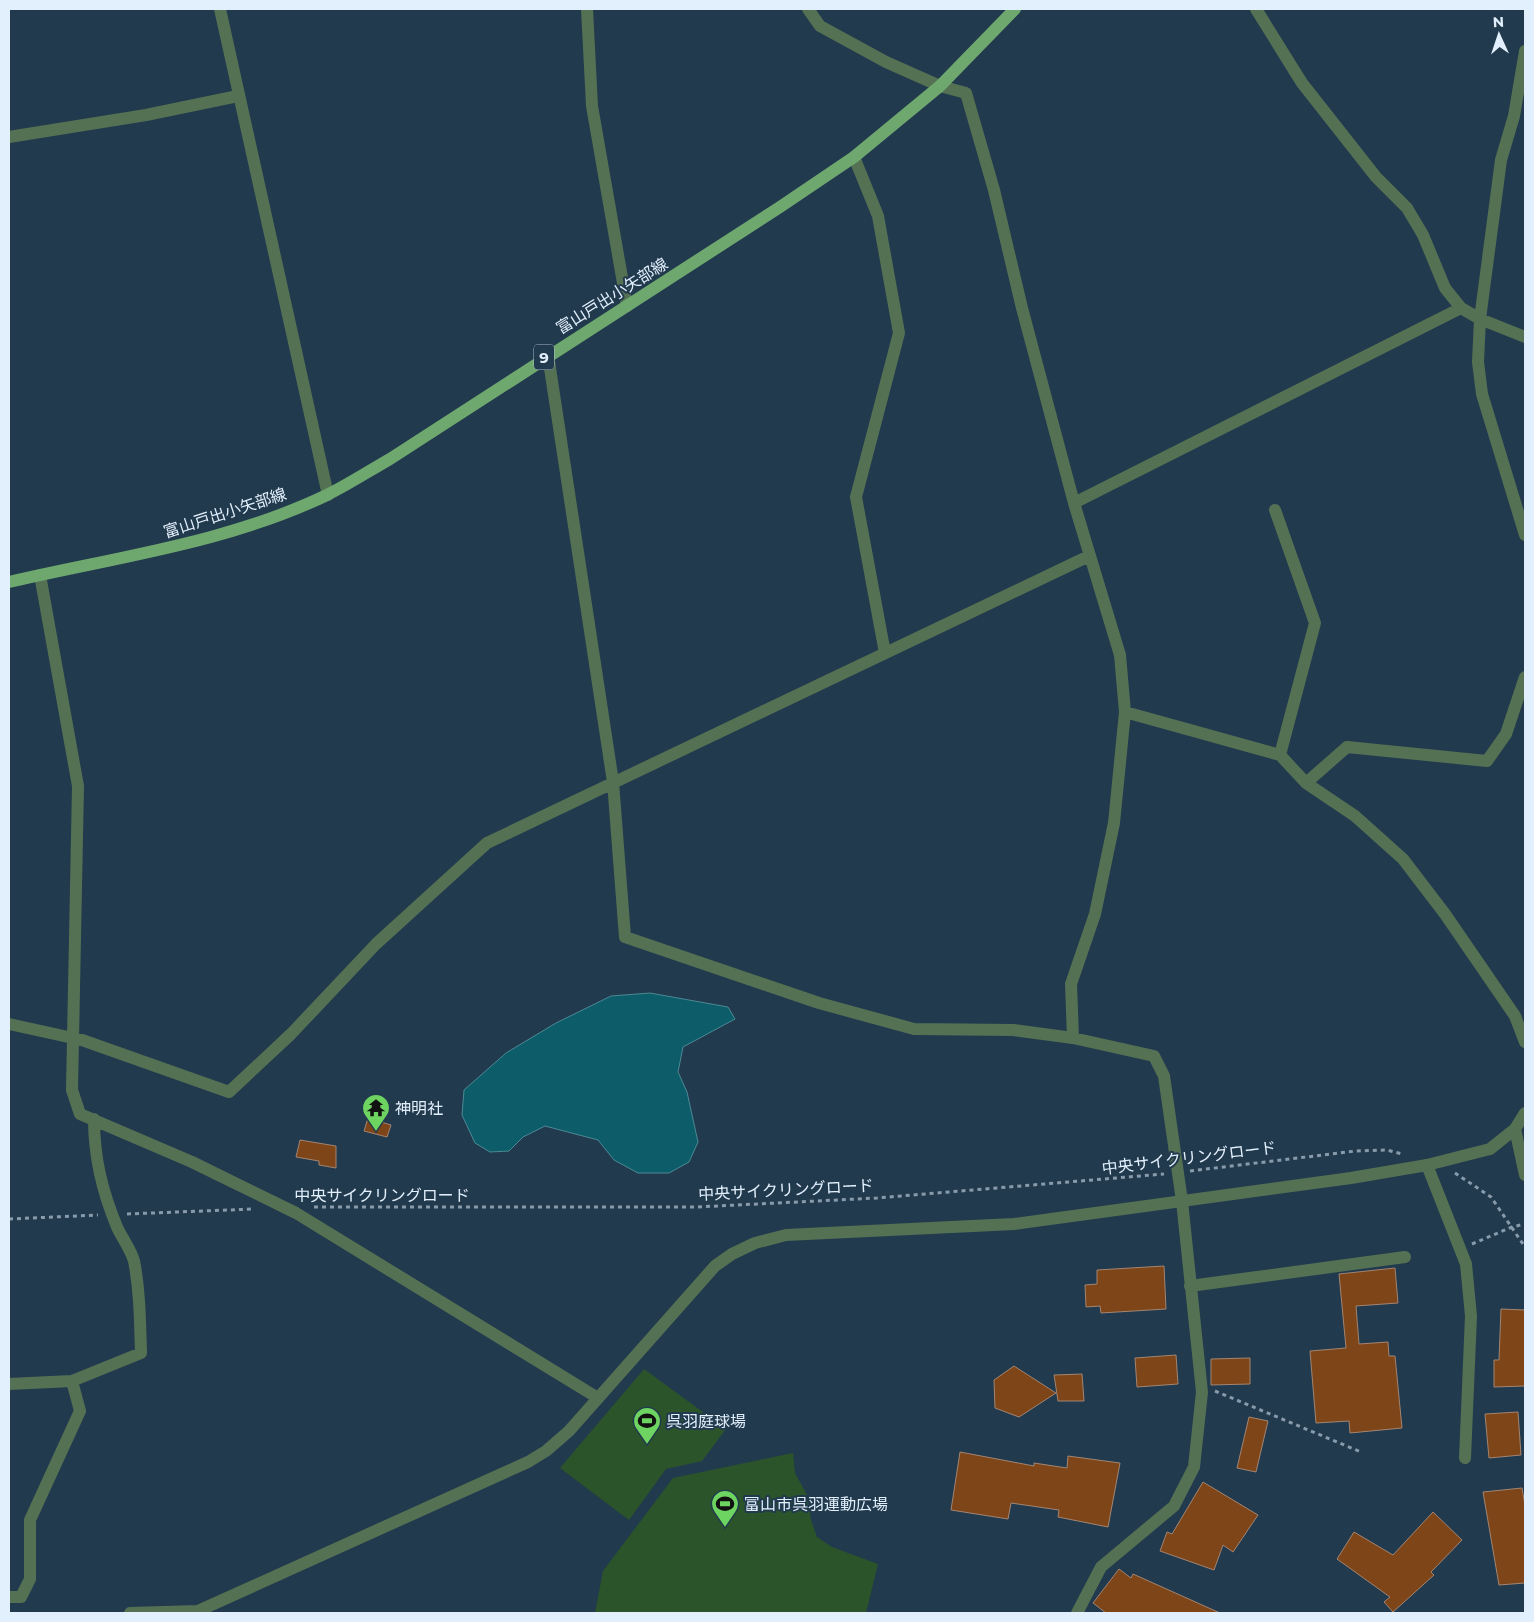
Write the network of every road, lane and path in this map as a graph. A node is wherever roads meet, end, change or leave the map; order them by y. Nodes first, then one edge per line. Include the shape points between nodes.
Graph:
1 (220, 9) edge
2 (587, 9) edge
3 (808, 9) edge
4 (1015, 9) edge
5 (1256, 9) edge
6 (1525, 51) edge
7 (940, 86) junction
8 (238, 96) junction
9 (1520, 117) edge
10 (9, 137) edge
11 (854, 157) junction
12 (627, 306) junction
13 (1461, 308) junction
14 (1480, 319) junction
15 (1525, 337) edge
16 (548, 355) junction
17 (328, 495) junction
18 (1074, 503) junction
19 (1276, 510) dead end
20 (1525, 535) edge
21 (1089, 556) junction
22 (40, 575) junction
23 (9, 582) edge
24 (885, 653) junction
25 (1525, 677) edge
26 (1125, 712) junction
27 (1280, 755) junction
28 (613, 782) junction
29 (1306, 783) junction
30 (9, 1024) edge
31 (1073, 1038) junction
32 (73, 1039) junction
33 (1525, 1042) edge
34 (1525, 1113) edge
35 (94, 1119) junction
36 (1515, 1129) junction
37 (1406, 1155) dead end
38 (1430, 1164) junction
39 (1176, 1173) junction
40 (1525, 1175) edge
41 (1182, 1201) junction
42 (313, 1207) dead end
43 (257, 1209) dead end
44 (112, 1214) junction
45 (9, 1219) edge
46 (1525, 1224) edge
47 (1512, 1227) junction
48 (1525, 1247) edge
49 (1460, 1249) junction
50 (1405, 1257) dead end
51 (1190, 1286) junction
52 (72, 1381) junction
53 (9, 1384) edge
54 (1201, 1385) junction
55 (598, 1398) junction
56 (1361, 1452) dead end
57 (1465, 1458) dead end
58 (9, 1597) edge
59 (203, 1612) edge
60 (130, 1613) edge
61 (1077, 1613) edge

1 - 8 street
2 - 12 street via 592,106
3 - 7 street via 820,26 886,62
4 - 7 main road, 富山戸出小矢部線 / 9
5 - 13 street via 1302,83 1376,177 1407,208 1423,235 1445,288
6 - 9 street
7 - 11 main road, 富山戸出小矢部線 / 9
7 - 18 street via 966,93
8 - 10 street
8 - 17 street
9 - 14 street via 1501,160
11 - 12 main road, 富山戸出小矢部線 / 9
11 - 24 street via 878,216 898,333 856,496
12 - 16 main road, 富山戸出小矢部線 / 9
13 - 14 street
13 - 18 street
14 - 15 street
14 - 20 street via 1478,362 1482,394
16 - 17 main road, 富山戸出小矢部線 / 9 via 390,459
16 - 28 street
17 - 22 main road, 富山戸出小矢部線 / 9 via 253,524 159,551
18 - 21 street
19 - 27 street via 1315,623
21 - 24 street
21 - 26 street via 1120,655
22 - 23 main road, 富山戸出小矢部線 / 9
22 - 32 street via 78,786
24 - 28 street
25 - 29 street via 1506,734 1487,761 1347,747
26 - 27 street
26 - 31 street via 1114,824 1095,914 1071,984
27 - 29 street
28 - 31 street via 625,937 819,1003 914,1029 1013,1030
28 - 32 street via 487,842 376,944 291,1034 229,1092
29 - 33 street via 1355,816 1403,859 1515,1016
30 - 32 street
31 - 39 street via 1154,1056 1164,1076
32 - 35 street via 72,1090 80,1114
34 - 36 street
35 - 44 street via 100,1185
35 - 55 street via 296,1213
36 - 38 street via 1490,1149
36 - 40 street
37 - 39 path, 中央サイクリングロード via 1387,1150 1356,1151
38 - 41 street
38 - 47 path via 1452,1172 1491,1197
38 - 49 street
39 - 41 street
39 - 42 path, 中央サイクリングロード via 877,1198 697,1207
41 - 51 street
41 - 55 street via 1014,1224 786,1236 755,1242 732,1254 701,1279
43 - 44 path
44 - 45 path
44 - 52 street via 133,1259 141,1354
46 - 47 path
47 - 48 path
47 - 49 path
49 - 57 street via 1466,1264 1471,1316
50 - 51 street
51 - 54 street
52 - 53 street
52 - 58 street via 80,1411 30,1520 30,1579 20,1596
54 - 56 path
54 - 61 street via 1194,1467 1174,1506 1101,1567
55 - 59 street via 569,1431 546,1452 528,1462
59 - 60 street

